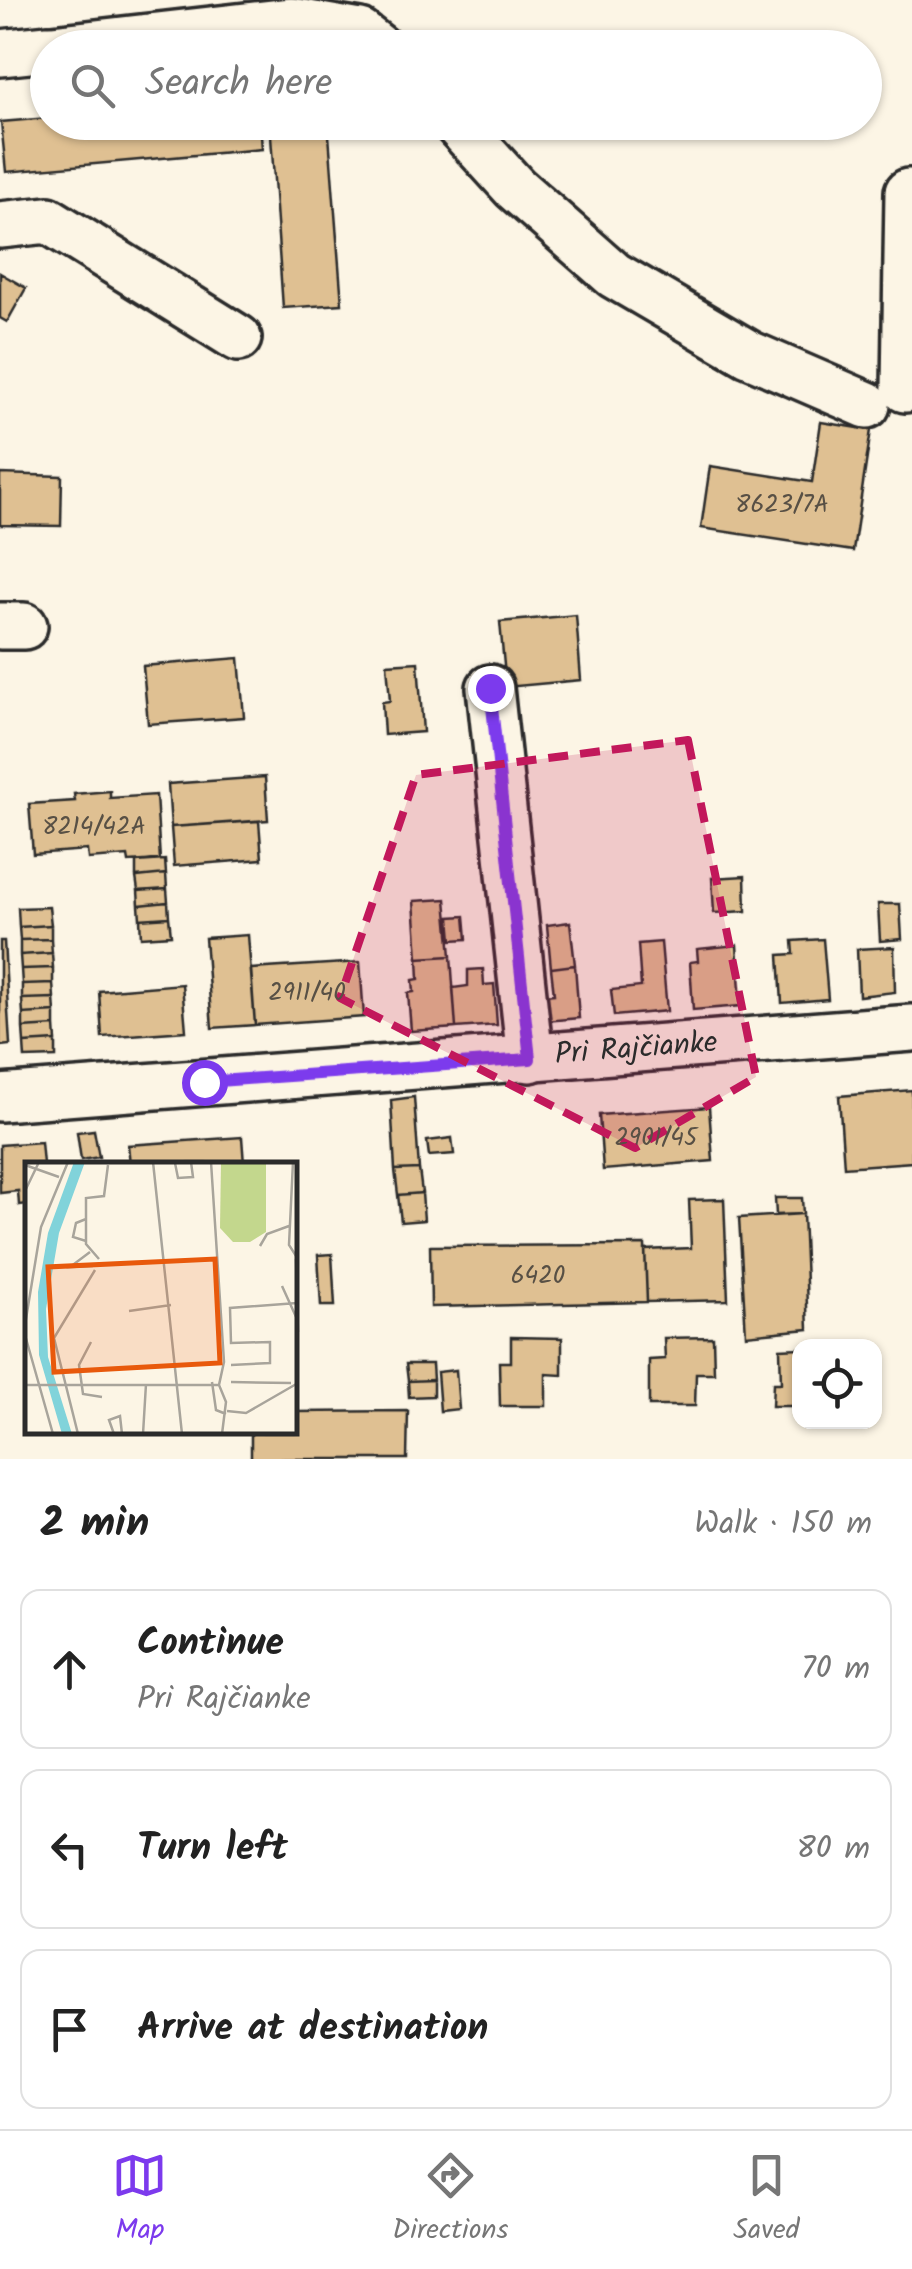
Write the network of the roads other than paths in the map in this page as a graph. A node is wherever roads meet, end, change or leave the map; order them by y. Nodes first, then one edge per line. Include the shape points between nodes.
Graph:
1 (210, 30) edge
2 (342, 30) edge
3 (30, 50) edge
4 (0, 53) edge
5 (471, 140) edge
6 (912, 192) edge
7 (0, 225) edge
8 (238, 338) dead end
9 (490, 688) dead end
10 (912, 1028) edge
11 (530, 1059) junction
12 (0, 1098) edge

1 - 2 street via 290,21
3 - 4 street
5 - 6 street via 614,275 749,354 886,397
7 - 8 street via 48,220
9 - 11 street
10 - 11 street, Pri Rajčianke
11 - 12 street, Pri Rajčianke

